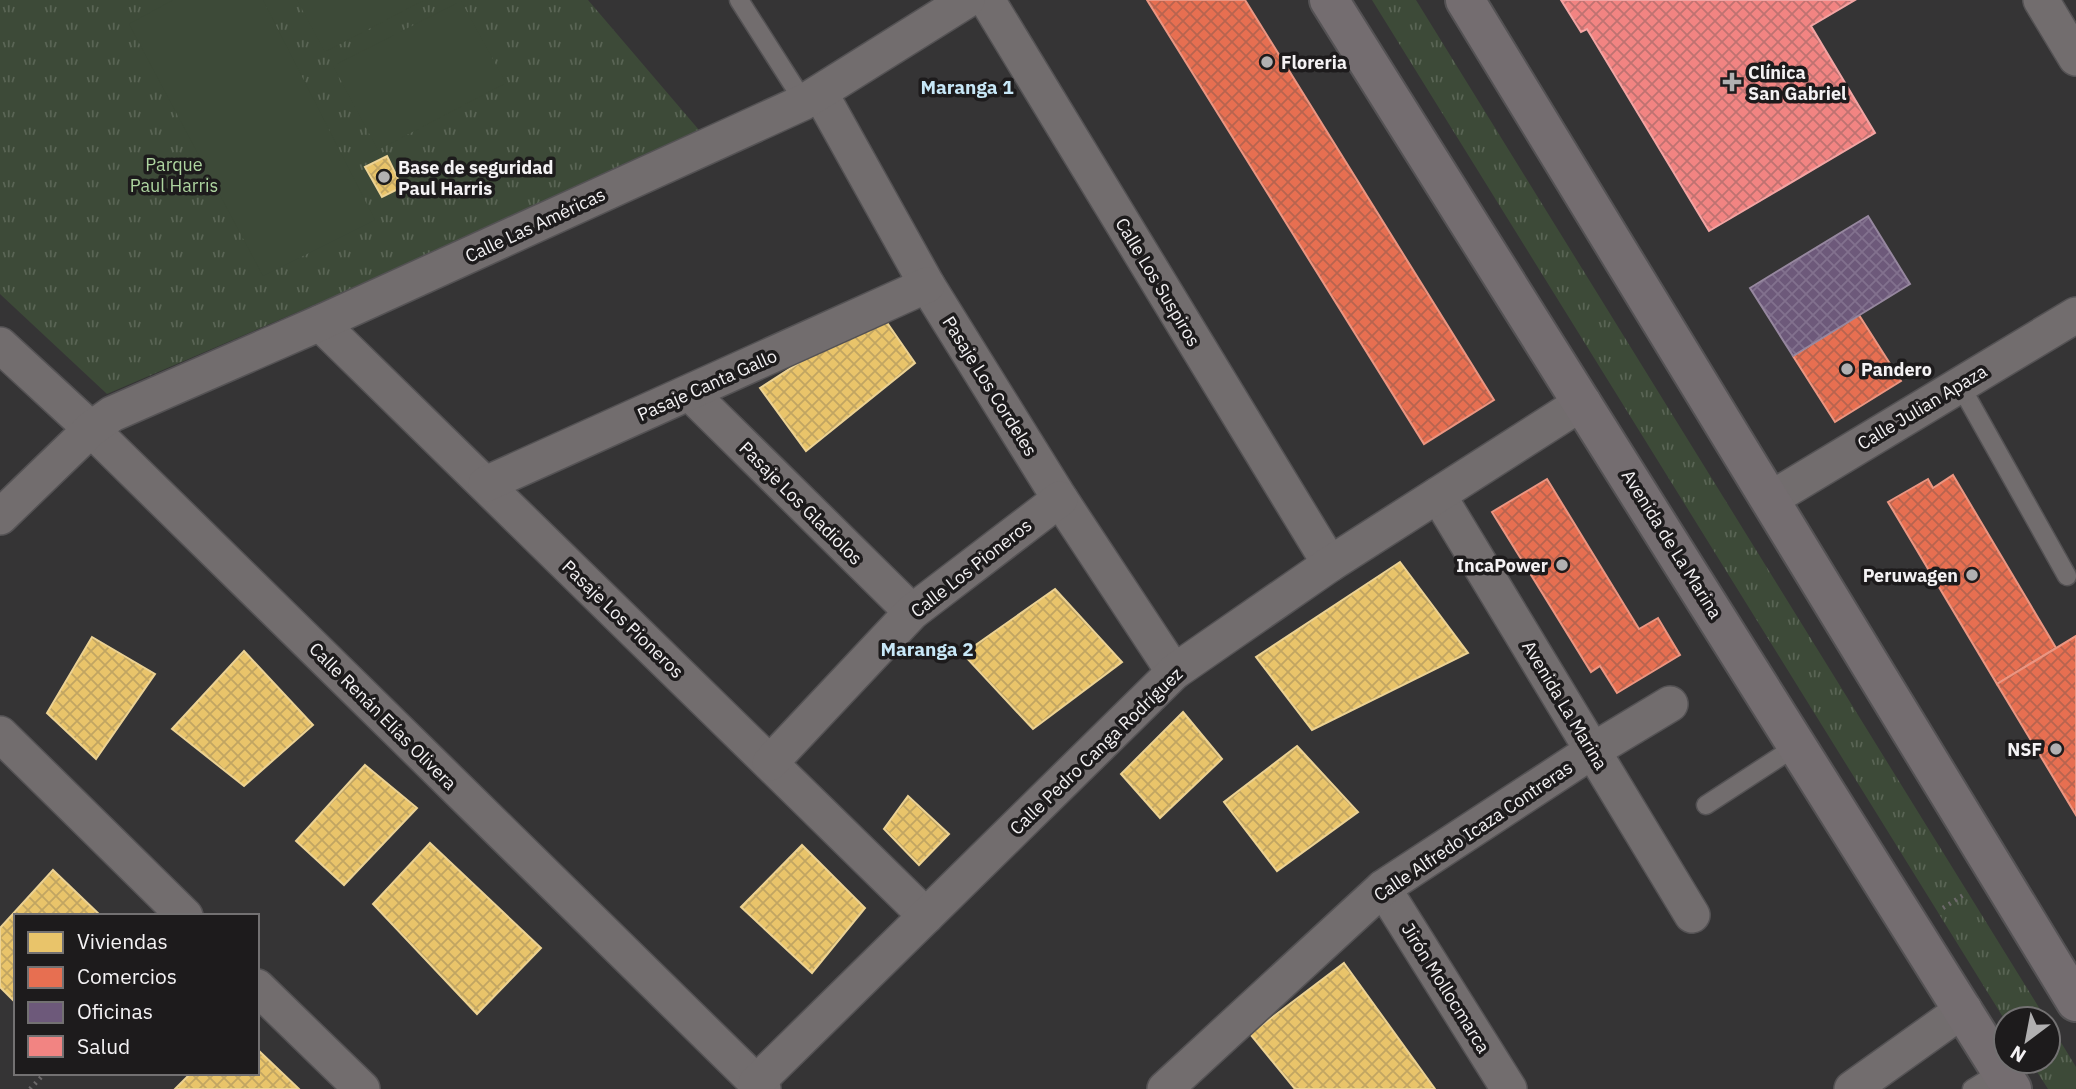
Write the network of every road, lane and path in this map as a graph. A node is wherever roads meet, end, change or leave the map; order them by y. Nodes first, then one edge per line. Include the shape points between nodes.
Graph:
1 (739, 0) edge
2 (987, 0) edge
3 (1329, 0) edge
4 (1465, 0) edge
5 (2041, 0) edge
6 (951, 4) edge
7 (2076, 58) edge
8 (812, 97) junction
9 (927, 285) junction
10 (2076, 315) edge
11 (320, 323) junction
12 (0, 345) edge
13 (1960, 385) junction
14 (690, 393) junction
15 (1583, 402) junction
16 (91, 429) junction
17 (486, 484) junction
18 (1438, 495) junction
19 (1060, 499) junction
20 (1769, 500) junction
21 (0, 517) edge
22 (1330, 564) junction
23 (2067, 576) dead end
24 (912, 612) junction
25 (1174, 672) junction
26 (1670, 704) dead end
27 (0, 734) edge
28 (1798, 745) junction
29 (1592, 751) junction
30 (770, 763) junction
31 (1706, 805) dead end
32 (1997, 875) junction
33 (1383, 888) junction
34 (182, 914) edge
35 (1692, 915) dead end
36 (926, 916) junction
37 (1912, 927) junction
38 (259, 989) edge
39 (2076, 1002) edge
40 (1964, 1009) junction
41 (43, 1075) edge
42 (1995, 1083) edge
43 (760, 1086) edge
44 (30, 1089) edge
45 (362, 1089) edge
46 (1165, 1089) edge
47 (1509, 1089) edge
48 (1852, 1089) edge

1 - 8 lane, Pasaje Los Cordeles
2 - 22 street, Calle Los Suspiros
3 - 15 main road, Avenida de La Marina
4 - 20 main road
5 - 7 street
6 - 8 street, Calle Las Américas
8 - 9 street, Pasaje Los Cordeles
8 - 11 street, Calle Las Américas
9 - 14 street, Pasaje Canta Gallo
9 - 19 street, Pasaje Los Cordeles
10 - 13 street, Calle Julian Apaza
11 - 16 street, Calle Las Américas via 112,414
11 - 17 street, Pasaje Los Pioneros
12 - 16 street, Calle Renán Elías Olivera
13 - 20 street, Calle Julian Apaza
13 - 23 lane
14 - 17 street, Pasaje Canta Gallo
14 - 24 street, Pasaje Los Gladiolos
15 - 18 street, Calle Pedro Canga Rodríguez
15 - 28 main road, Avenida de La Marina
16 - 21 street, Calle Las Américas
16 - 43 street, Calle Renán Elías Olivera
17 - 30 street, Pasaje Los Pioneros
18 - 22 street, Calle Pedro Canga Rodríguez
18 - 29 street, Avenida La Marina
19 - 24 street, Calle Los Pioneros
19 - 25 street, Pasaje Los Cordeles
20 - 32 main road
22 - 25 street, Calle Pedro Canga Rodríguez
24 - 30 street, Calle Los Pioneros
25 - 36 street, Calle Pedro Canga Rodríguez
26 - 29 street, Calle Alfredo Icaza Contreras
27 - 34 street
28 - 31 lane
28 - 37 main road, Avenida de La Marina
29 - 33 street, Calle Alfredo Icaza Contreras
29 - 35 street, Avenida La Marina
30 - 36 street, Pasaje Los Pioneros
32 - 37 path
32 - 39 main road
33 - 46 street, Calle Alfredo Icaza Contreras
33 - 47 street, Jirón Mollocmarca
36 - 43 street, Calle Pedro Canga Rodríguez
37 - 40 main road, Avenida de La Marina
38 - 45 street
40 - 42 main road, Avenida de La Marina
40 - 48 street
41 - 44 path

